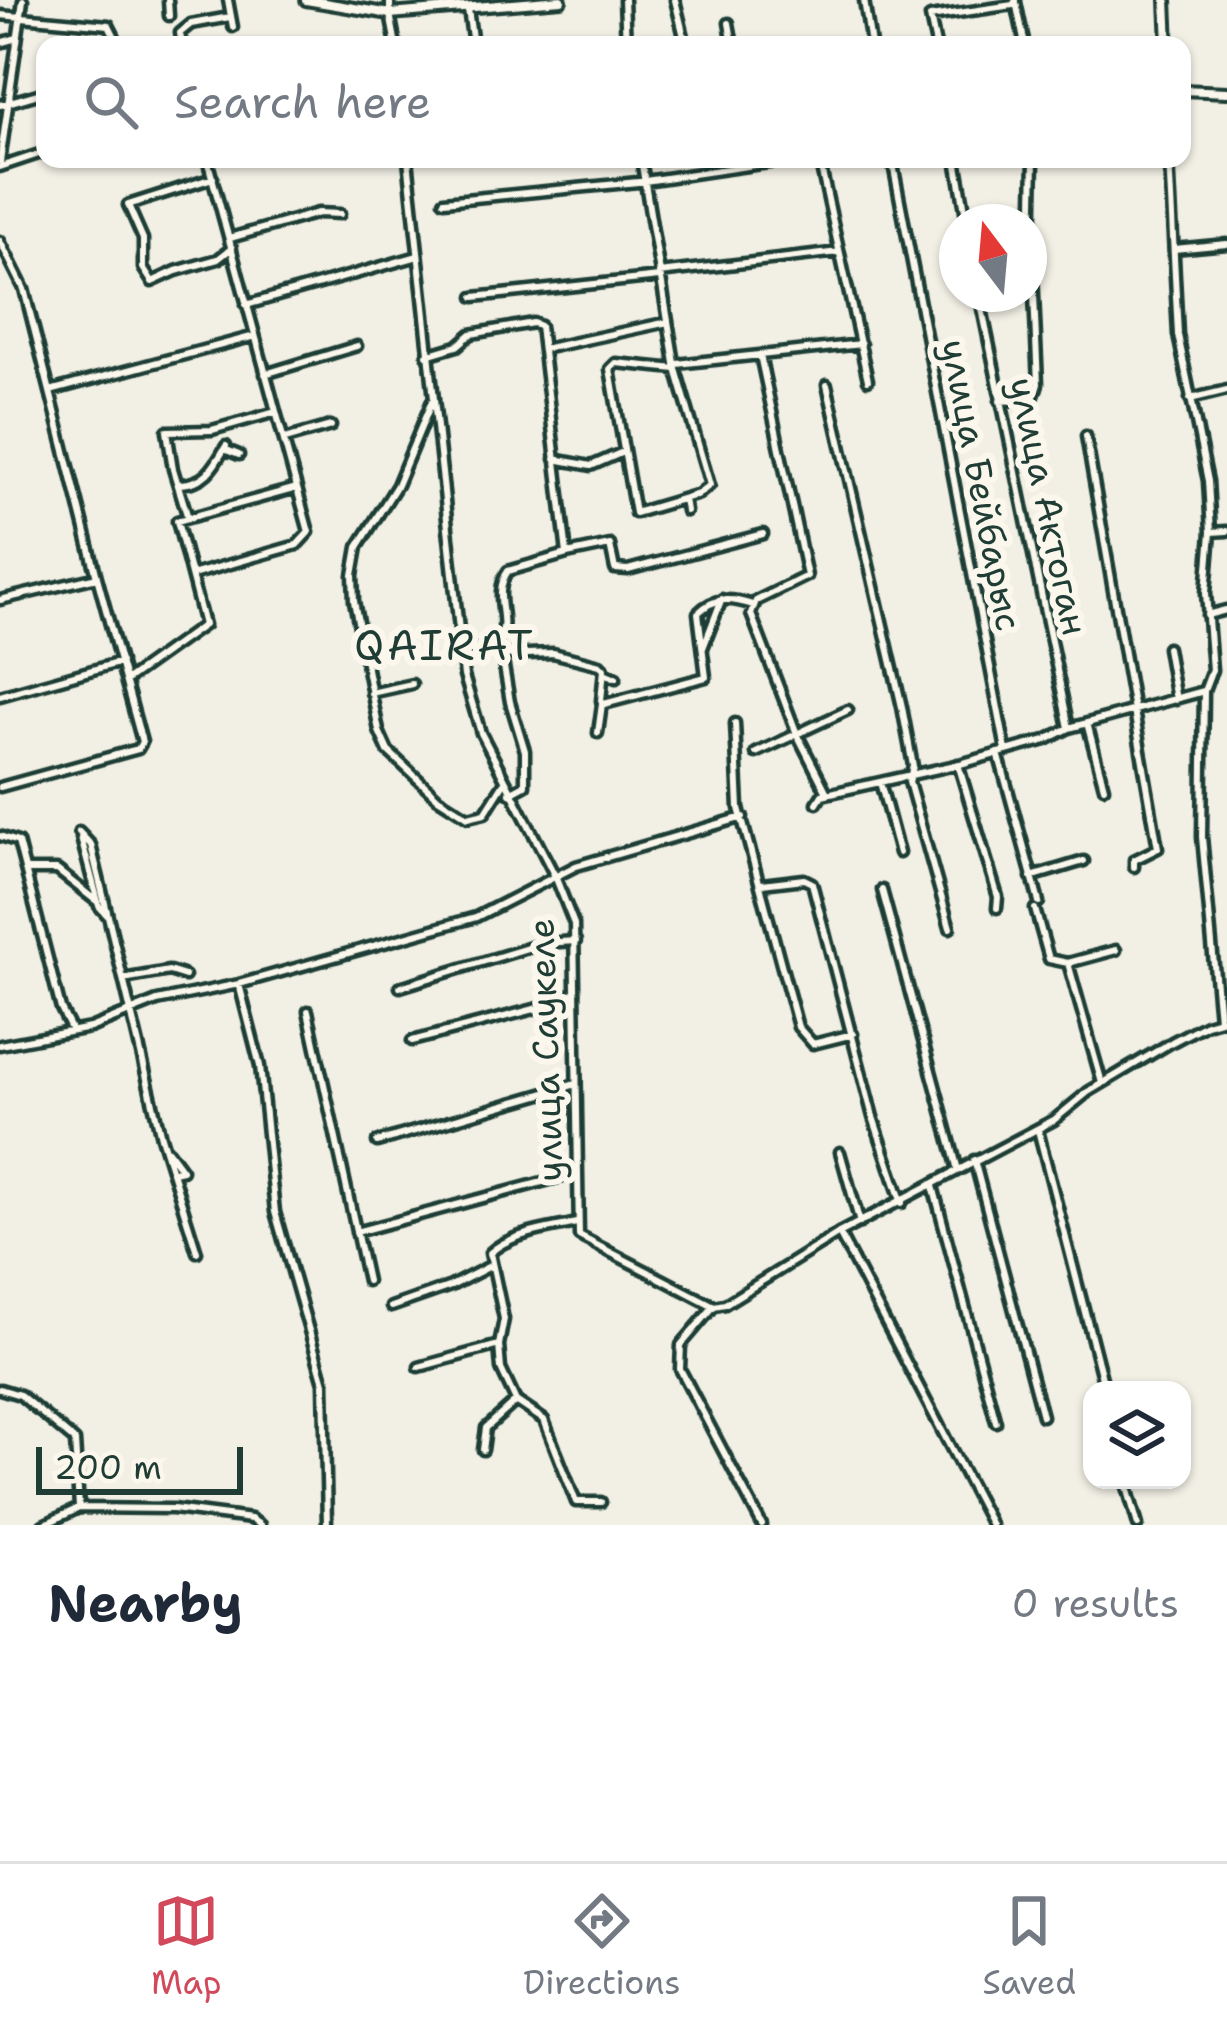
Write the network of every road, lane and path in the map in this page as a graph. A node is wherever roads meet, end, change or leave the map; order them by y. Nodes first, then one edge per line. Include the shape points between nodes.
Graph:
1 (23, 0) edge
2 (168, 0) edge
3 (228, 0) edge
4 (305, 0) edge
5 (390, 0) edge
6 (561, 0) edge
7 (623, 0) edge
8 (675, 0) edge
9 (864, 0) edge
10 (1166, 0) edge
11 (1016, 1) edge
12 (468, 9) junction
13 (390, 14) junction
14 (0, 15) edge
15 (22, 15) junction
16 (169, 16) dead end
17 (230, 16) junction
18 (729, 23) dead end
19 (233, 26) dead end
20 (114, 36) edge
21 (180, 36) edge
22 (394, 36) edge
23 (472, 36) edge
24 (625, 36) edge
25 (684, 36) edge
26 (731, 36) edge
27 (869, 36) edge
28 (934, 36) edge
29 (1023, 36) edge
30 (1168, 36) edge
31 (16, 38) junction
32 (0, 43) edge
33 (1191, 90) edge
34 (1227, 92) edge
35 (36, 95) edge
36 (4, 104) edge
37 (36, 154) edge
38 (0, 164) edge
39 (210, 168) edge
40 (409, 168) edge
41 (642, 168) edge
42 (731, 168) edge
43 (821, 168) edge
44 (894, 168) edge
45 (958, 168) edge
46 (1034, 168) edge
47 (1170, 168) edge
48 (213, 178) junction
49 (644, 180) junction
50 (444, 201) dead end
51 (964, 204) edge
52 (340, 214) dead end
53 (230, 238) junction
54 (0, 241) edge
55 (1227, 244) edge
56 (232, 248) junction
57 (1174, 249) junction
58 (839, 252) junction
59 (418, 256) junction
60 (659, 275) junction
61 (474, 297) dead end
62 (246, 304) junction
63 (983, 312) edge
64 (668, 322) junction
65 (255, 336) junction
66 (861, 344) junction
67 (357, 346) dead end
68 (543, 349) junction
69 (427, 355) junction
70 (760, 355) junction
71 (677, 366) junction
72 (265, 374) junction
73 (868, 380) dead end
74 (827, 385) dead end
75 (1227, 390) edge
76 (50, 391) junction
77 (1190, 399) junction
78 (432, 401) junction
79 (1000, 401) junction
80 (276, 412) junction
81 (331, 426) dead end
82 (282, 436) junction
83 (1086, 436) dead end
84 (623, 452) junction
85 (239, 454) dead end
86 (556, 459) junction
87 (179, 484) junction
88 (297, 488) junction
89 (684, 499) junction
90 (686, 511) dead end
91 (188, 518) junction
92 (1227, 531) edge
93 (1211, 532) junction
94 (763, 534) dead end
95 (567, 554) junction
96 (192, 575) junction
97 (97, 577) junction
98 (722, 599) junction
99 (0, 601) edge
100 (753, 605) junction
101 (1226, 610) edge
102 (1207, 615) junction
103 (494, 645) junction
104 (1167, 647) dead end
105 (462, 651) junction
106 (702, 652) junction
107 (502, 655) junction
108 (123, 666) junction
109 (135, 673) junction
110 (604, 673) junction
111 (127, 679) junction
112 (616, 679) dead end
113 (412, 684) dead end
114 (1204, 691) junction
115 (371, 693) junction
116 (0, 696) edge
117 (1176, 700) junction
118 (602, 704) junction
119 (848, 710) dead end
120 (1135, 710) junction
121 (735, 723) dead end
122 (1087, 723) junction
123 (1070, 728) junction
124 (598, 733) dead end
125 (797, 734) junction
126 (1002, 752) junction
127 (756, 753) dead end
128 (958, 764) junction
129 (911, 775) junction
130 (880, 781) junction
131 (504, 783) junction
132 (0, 787) edge
133 (1104, 787) dead end
134 (511, 793) junction
135 (827, 793) junction
136 (817, 803) dead end
137 (743, 817) junction
138 (0, 836) edge
139 (899, 853) dead end
140 (1084, 861) dead end
141 (1134, 867) dead end
142 (26, 870) junction
143 (555, 876) junction
144 (1031, 877) junction
145 (761, 884) junction
146 (882, 890) dead end
147 (98, 902) junction
148 (997, 908) dead end
149 (109, 917) junction
150 (950, 928) dead end
151 (576, 941) junction
152 (1116, 950) dead end
153 (1068, 963) junction
154 (185, 976) dead end
155 (123, 979) junction
156 (239, 984) junction
157 (400, 987) dead end
158 (575, 992) junction
159 (147, 1004) junction
160 (130, 1010) junction
161 (308, 1011) dead end
162 (1223, 1019) edge
163 (73, 1029) junction
164 (135, 1030) junction
165 (853, 1034) junction
166 (412, 1041) dead end
167 (0, 1045) edge
168 (1102, 1083) junction
169 (576, 1084) junction
170 (1038, 1130) junction
171 (377, 1142) dead end
172 (840, 1152) dead end
173 (974, 1160) junction
174 (958, 1170) junction
175 (576, 1173) junction
176 (932, 1186) junction
177 (902, 1203) junction
178 (578, 1223) junction
179 (860, 1223) junction
180 (356, 1232) junction
181 (839, 1233) junction
182 (197, 1252) dead end
183 (492, 1265) junction
184 (367, 1281) dead end
185 (714, 1306) junction
186 (391, 1307) dead end
187 (499, 1345) junction
188 (419, 1367) dead end
189 (1103, 1381) edge
190 (0, 1389) edge
191 (516, 1401) junction
192 (1042, 1416) dead end
193 (996, 1422) dead end
194 (483, 1450) dead end
195 (1128, 1489) edge
196 (601, 1502) dead end
197 (80, 1508) junction
198 (43, 1525) edge
199 (260, 1525) edge
200 (327, 1525) edge
201 (762, 1525) edge
202 (992, 1525) edge
203 (1138, 1525) edge

1 - 15 street
2 - 16 street
3 - 17 street
4 - 13 main road
5 - 13 street
6 - 12 main road
7 - 24 street
8 - 25 street
9 - 27 street
10 - 30 main road
11 - 28 street via 930,17
11 - 29 street
12 - 13 main road
12 - 23 street
13 - 22 street
14 - 15 street
15 - 20 street via 109,25
15 - 31 street
17 - 19 street
17 - 21 street via 191,24
18 - 26 street
31 - 32 street
31 - 36 street
33 - 34 main road
35 - 36 street
36 - 38 street
37 - 38 street
39 - 48 street
40 - 59 street, улица Саукеле
41 - 49 street
42 - 49 street
43 - 58 street
44 - 126 street, улица Бейбарыс
45 - 51 street
46 - 79 street via 1038,384 1033,399
47 - 57 street
48 - 53 street
48 - 56 street via 128,206 143,239 143,268 152,282 162,280
49 - 50 street
49 - 60 street
52 - 53 street
53 - 56 street
54 - 76 street via 24,289
55 - 57 street
56 - 62 street
57 - 77 street
58 - 60 street
58 - 66 street
59 - 62 street
59 - 69 street, улица Саукеле
60 - 61 street
60 - 64 street
62 - 65 street
63 - 79 street, улица Актоган
64 - 68 street
64 - 71 street
65 - 72 street
65 - 76 street
66 - 70 street
66 - 73 street
67 - 72 street
68 - 69 street via 533,323 472,334
68 - 86 street
69 - 78 street, улица Саукеле
70 - 71 street
70 - 100 street via 807,576
71 - 84 street via 612,365
71 - 89 street via 710,485
72 - 80 street
74 - 129 street
75 - 77 street
76 - 97 street
77 - 93 street
78 - 105 street, улица Саукеле
78 - 115 street via 355,557 354,601
79 - 123 street, улица Актоган
80 - 82 street
80 - 87 street via 212,430 167,431
81 - 82 street
82 - 88 street
83 - 120 street
84 - 86 street via 591,466
84 - 89 street via 633,512
85 - 87 street via 225,447 211,472
86 - 95 street
87 - 91 street
88 - 91 street
88 - 96 street via 309,532 297,545
89 - 90 street
91 - 96 street via 176,524
92 - 93 street
93 - 102 street
94 - 95 street via 628,570 616,569 610,545
95 - 103 street via 504,574
96 - 109 street via 204,626
97 - 99 street
97 - 108 street
98 - 100 street
98 - 106 street
98 - 106 street via 698,613
100 - 125 street
101 - 102 street
102 - 114 street via 1212,670
103 - 105 street
103 - 107 street
104 - 117 street
105 - 131 street, улица Саукеле via 471,704
106 - 118 street via 706,677
107 - 110 street via 553,653 601,665
107 - 134 street via 526,760 525,785
108 - 109 street
108 - 111 street
108 - 116 street
109 - 111 street
110 - 112 street
110 - 118 street
111 - 132 street via 141,747
113 - 115 street
114 - 117 street
114 - 162 street via 1204,870
115 - 131 street via 388,751 459,813 485,813
117 - 120 street
118 - 124 street
119 - 125 street
120 - 122 street
120 - 141 street via 1158,848 1133,860
121 - 137 street
122 - 123 street
122 - 133 street
123 - 126 street
125 - 127 street
125 - 135 street
126 - 128 street
126 - 144 street, улица Бейбарыс
128 - 129 street
128 - 148 street
129 - 130 street
129 - 150 street
130 - 135 street
130 - 139 street
131 - 134 street, улица Саукеле
134 - 143 street, улица Саукеле
135 - 136 street
137 - 143 street
137 - 145 street
138 - 142 street via 18,842
140 - 144 street
142 - 147 street via 57,870
142 - 163 street
143 - 151 street, улица Саукеле
143 - 156 street via 476,917
144 - 153 street, улица Бейбарыс via 1049,959
145 - 165 street via 812,883
145 - 165 street via 803,1036 813,1044
146 - 174 street
147 - 149 street
147 - 149 street via 79,833 91,845
149 - 155 street
151 - 157 street via 544,943
151 - 158 street, улица Саукеле
152 - 153 street
153 - 168 street
154 - 155 street
155 - 160 street
156 - 159 street
156 - 200 street via 260,1066 275,1212 324,1383
158 - 166 street
158 - 169 street, улица Саукеле
159 - 160 street
159 - 164 street
160 - 163 street
160 - 164 street
161 - 180 street
162 - 168 street
163 - 167 street
164 - 182 street
165 - 177 street
168 - 170 street
169 - 171 street
169 - 175 street, улица Саукеле
170 - 173 street
170 - 189 street
172 - 179 street
173 - 174 street
173 - 192 street
174 - 176 street
175 - 178 street, улица Саукеле
175 - 180 street
176 - 177 street
176 - 193 street
177 - 179 street
178 - 183 street via 497,1246
178 - 185 street, улица Саукеле via 582,1240
179 - 181 street
180 - 184 street
181 - 185 street
181 - 202 street
183 - 186 street
183 - 187 street via 504,1319
185 - 201 street via 681,1345 680,1369
187 - 188 street
187 - 191 street
190 - 197 street via 20,1394 75,1441
191 - 194 street via 486,1428
191 - 196 street via 544,1420 575,1502
195 - 203 street
197 - 198 street
197 - 199 street via 187,1510

